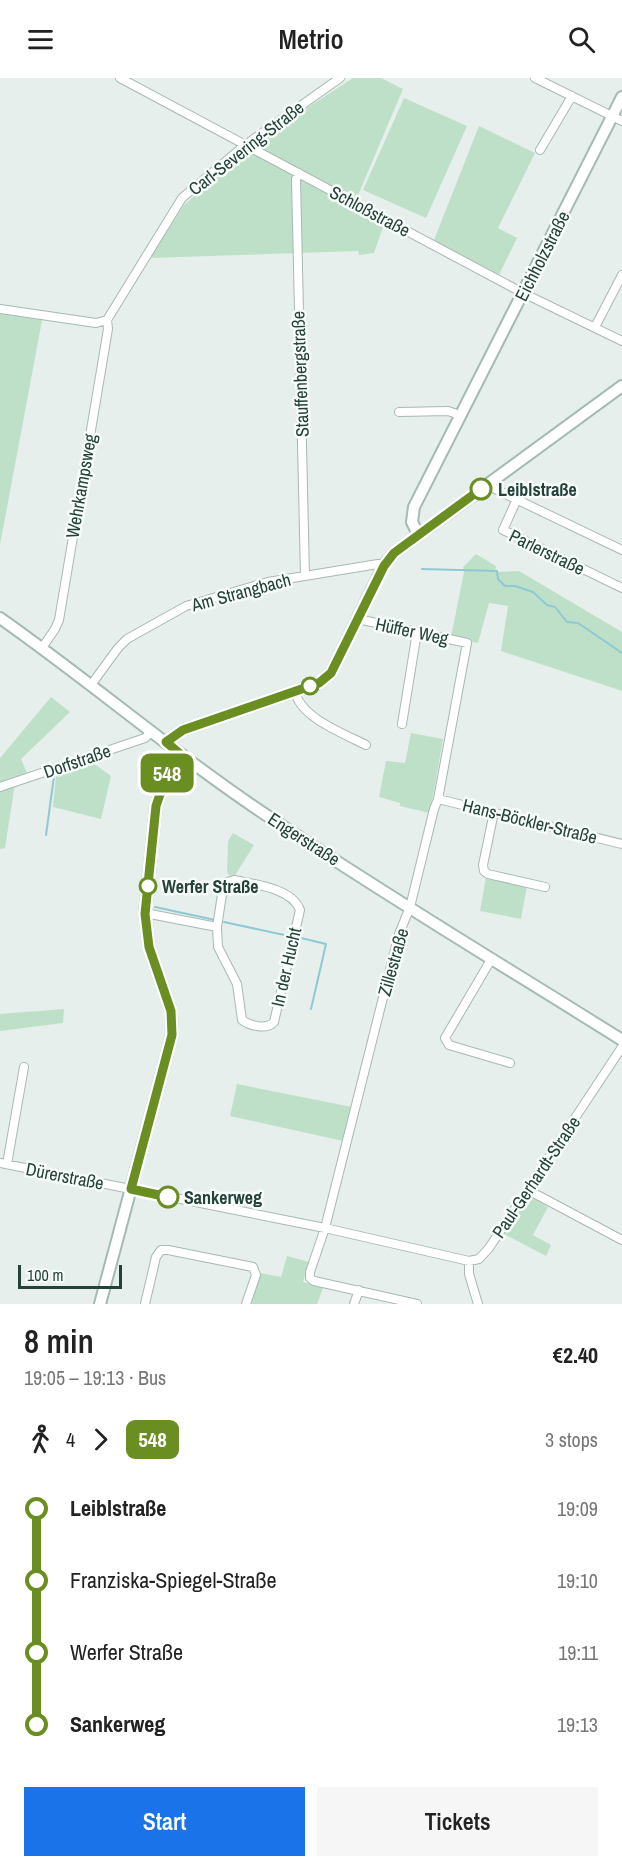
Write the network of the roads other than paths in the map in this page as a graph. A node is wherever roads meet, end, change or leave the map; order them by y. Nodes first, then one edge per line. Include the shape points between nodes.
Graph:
1 (120, 78) edge
2 (340, 78) edge
3 (535, 78) edge
4 (572, 96) junction
5 (622, 97) edge
6 (617, 118) edge
7 (244, 146) junction
8 (540, 150) dead end
9 (298, 173) junction
10 (622, 275) edge
11 (523, 293) junction
12 (0, 309) edge
13 (107, 320) junction
14 (595, 327) junction
15 (622, 340) edge
16 (622, 386) edge
17 (399, 412) dead end
18 (460, 415) junction
19 (490, 483) junction
20 (517, 499) junction
21 (418, 534) junction
22 (622, 550) edge
23 (384, 566) junction
24 (305, 576) junction
25 (622, 588) edge
26 (0, 618) edge
27 (357, 620) junction
28 (417, 632) junction
29 (467, 643) joint
30 (42, 648) junction
31 (91, 685) junction
32 (295, 690) junction
33 (402, 724) dead end
34 (152, 731) junction
35 (166, 742) junction
36 (366, 746) dead end
37 (179, 753) junction
38 (0, 787) edge
39 (438, 799) junction
40 (494, 812) junction
41 (622, 844) edge
42 (545, 887) dead end
43 (410, 907) junction
44 (145, 914) junction
45 (217, 927) junction
46 (492, 958) junction
47 (622, 1040) edge
48 (622, 1047) edge
49 (510, 1063) dead end
50 (24, 1067) dead end
51 (4, 1164) edge
52 (131, 1189) junction
53 (528, 1190) junction
54 (325, 1228) junction
55 (622, 1240) edge
56 (469, 1261) junction
57 (359, 1290) junction
58 (100, 1304) edge
59 (145, 1304) edge
60 (246, 1304) edge
61 (354, 1304) edge
62 (417, 1304) edge
63 (478, 1304) edge

1 - 7 street, Schloßstraße
2 - 7 street, Carl-Severing-Straße
3 - 4 street
4 - 6 street
4 - 8 street
5 - 6 street, Eichholzstraße
6 - 11 street, Eichholzstraße
7 - 9 street, Schloßstraße
7 - 13 street, Carl-Severing-Straße via 182,198
9 - 11 street, Schloßstraße
9 - 24 street, Stauffenbergstraße
10 - 14 street
11 - 14 street, Schloßstraße
11 - 18 street, Eichholzstraße
12 - 13 street via 96,323
13 - 30 street, Wehrkampsweg via 59,620
14 - 15 street, Schloßstraße
16 - 19 street
17 - 18 street via 448,411
18 - 21 street, Eichholzstraße via 414,507 412,522
19 - 20 street
19 - 21 street
20 - 22 street
20 - 25 street, Parlerstraße via 503,530
21 - 23 street
23 - 24 street, Am Strangbach
23 - 27 street
24 - 31 street, Am Strangbach via 268,582 186,606 127,639
26 - 30 street, Engerstraße
27 - 28 street, Hüffer Weg
27 - 32 street via 327,678
28 - 29 street, Hüffer Weg
28 - 33 street
29 - 39 street, Zillestraße
30 - 31 street, Engerstraße
31 - 34 street, Engerstraße
32 - 35 street via 183,730
32 - 36 street via 312,717
34 - 35 street, Engerstraße
34 - 38 street, Dorfstraße via 145,738
35 - 37 street, Engerstraße
37 - 43 street, Engerstraße via 269,817
37 - 44 street via 156,806
39 - 40 street, Hans-Böckler-Straße
39 - 43 street, Zillestraße
40 - 41 street, Hans-Böckler-Straße
40 - 42 street via 484,871
43 - 46 street, Engerstraße
43 - 54 street, Zillestraße via 399,934
44 - 45 street
44 - 52 street via 149,947 171,1011 172,1035
45 - 45 street, In der Hucht via 218,947 237,984 242,1020 271,1025 300,909 298,904 274,888 234,880 223,888
46 - 47 street, Engerstraße
46 - 49 street via 445,1038 449,1045
48 - 53 street, Paul-Gerhardt-Straße
50 - 51 street
51 - 52 street, Dürerstraße
52 - 54 street
52 - 58 street
53 - 55 street
53 - 56 street, Paul-Gerhardt-Straße via 489,1248 479,1259
54 - 56 street
54 - 57 street, Zillestraße via 310,1278
56 - 63 street
57 - 61 street
57 - 62 street
59 - 60 street via 161,1250 253,1267 256,1275

